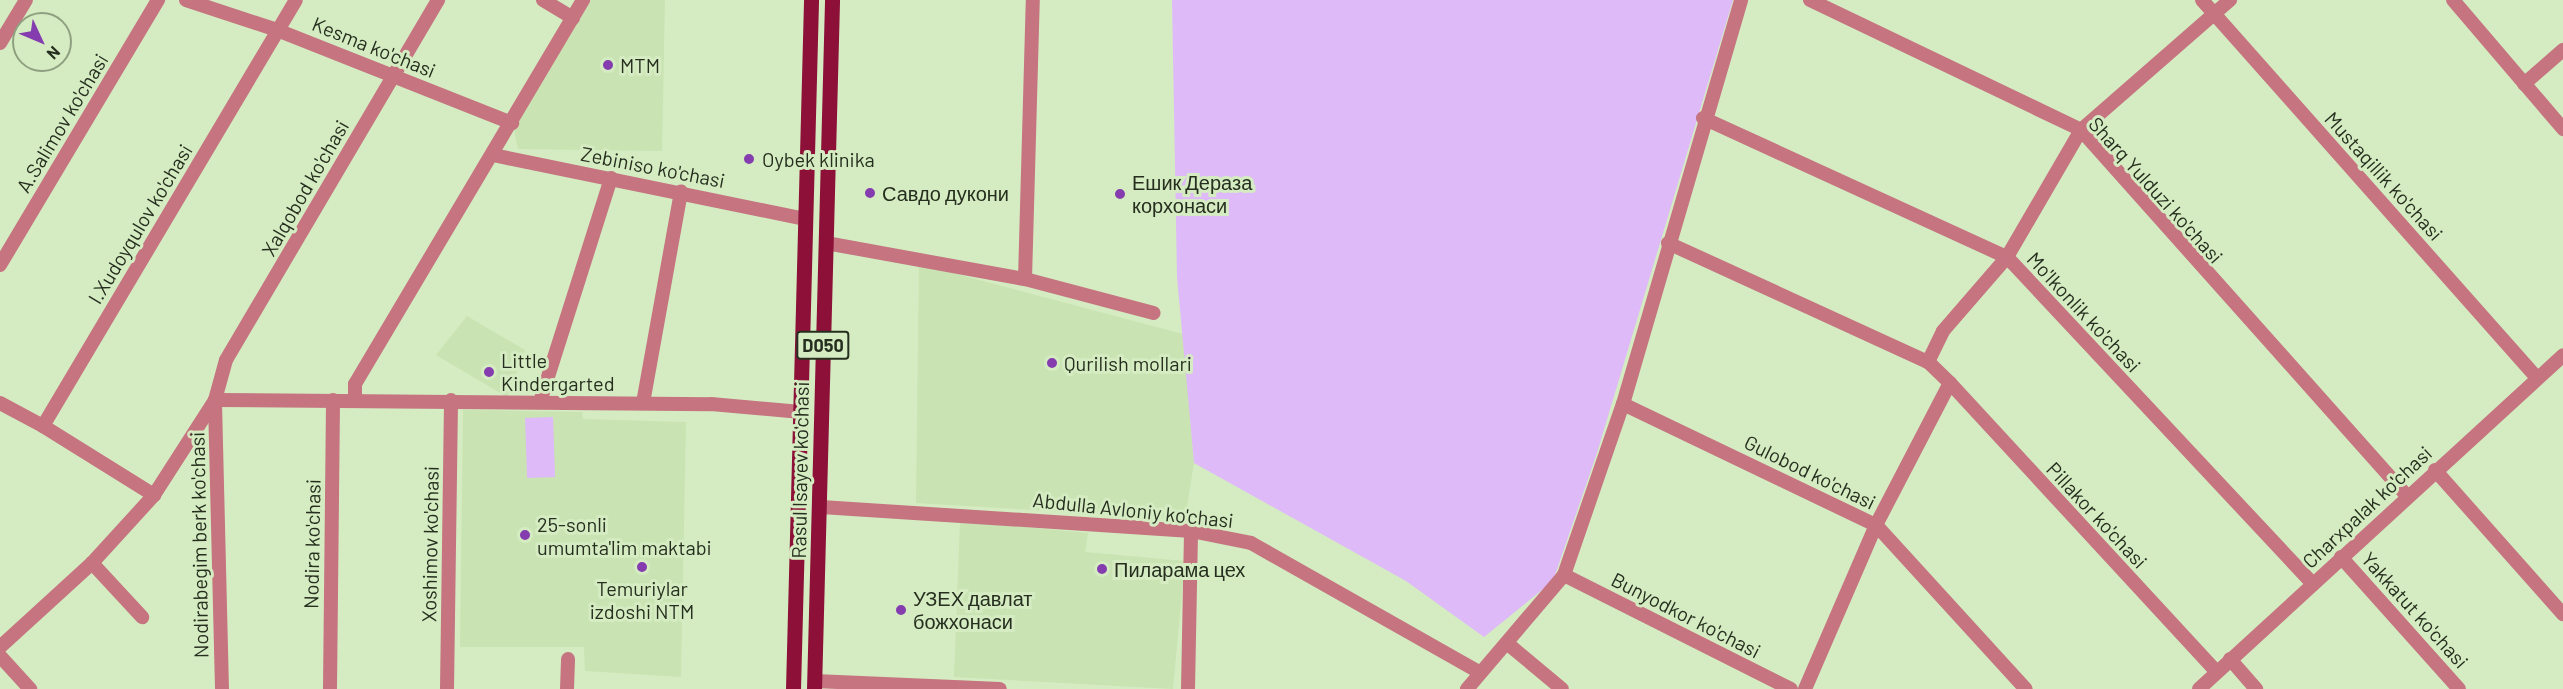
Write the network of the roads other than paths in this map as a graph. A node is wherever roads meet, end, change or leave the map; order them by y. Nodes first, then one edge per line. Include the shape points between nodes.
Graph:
1 (26, 0) edge
2 (158, 0) edge
3 (186, 0) edge
4 (296, 0) edge
5 (438, 0) edge
6 (543, 0) edge
7 (584, 0) edge
8 (811, 0) edge
9 (832, 0) edge
10 (1033, 0) edge
11 (1741, 0) edge
12 (1810, 0) edge
13 (2202, 0) edge
14 (2230, 0) edge
15 (2453, 0) edge
16 (2214, 15) junction
17 (573, 18) junction
18 (278, 30) junction
19 (0, 43) edge
20 (2563, 50) edge
21 (394, 76) junction
22 (2524, 84) junction
23 (1702, 118) junction
24 (512, 123) junction
25 (2563, 129) edge
26 (2081, 130) junction
27 (493, 155) junction
28 (611, 178) junction
29 (681, 191) junction
30 (805, 219) junction
31 (826, 243) junction
32 (1668, 243) junction
33 (2007, 257) junction
34 (0, 265) edge
35 (1025, 279) junction
36 (1154, 313) dead end
37 (2563, 355) edge
38 (1928, 362) junction
39 (2537, 378) junction
40 (1950, 383) junction
41 (215, 400) junction
42 (333, 400) junction
43 (355, 400) junction
44 (452, 400) junction
45 (540, 402) junction
46 (0, 403) edge
47 (643, 403) junction
48 (1623, 404) junction
49 (801, 412) junction
50 (43, 426) junction
51 (2435, 470) junction
52 (154, 495) junction
53 (2407, 496) junction
54 (821, 507) junction
55 (1876, 525) junction
56 (1191, 531) junction
57 (2341, 557) junction
58 (92, 563) junction
59 (1564, 575) junction
60 (2313, 584) junction
61 (2563, 614) edge
62 (142, 617) dead end
63 (1508, 644) junction
64 (0, 648) edge
65 (0, 656) edge
66 (568, 659) dead end
67 (2230, 659) junction
68 (1479, 672) junction
69 (2217, 672) junction
70 (793, 684) edge
71 (814, 685) edge
72 (30, 689) edge
73 (222, 689) edge
74 (330, 689) edge
75 (447, 689) edge
76 (567, 689) edge
77 (1000, 689) edge
78 (1188, 689) edge
79 (1467, 689) edge
80 (1562, 689) edge
81 (1791, 689) edge
82 (1805, 689) edge
83 (2026, 689) edge
84 (2199, 689) edge
85 (2256, 689) edge
86 (2459, 689) edge

1 - 19 street
2 - 34 street, A.Salimov ko'chasi
3 - 18 street, Kesma ko'chasi
4 - 18 street, I.Xudoyqulov ko'chasi
5 - 21 street, Xalqobod ko'chasi
6 - 17 street
7 - 17 street
8 - 30 main road, Rasul Isayev ko'chasi / D050
9 - 31 main road, Rasul Isayev ko'chasi / D050
10 - 35 street
11 - 23 street
12 - 26 street, Sharq Yulduzi ko'chasi
13 - 16 street, Mustaqillik ko'chasi
14 - 16 street
15 - 22 street
16 - 26 street
16 - 39 street, Mustaqillik ko'chasi
17 - 24 street
18 - 21 street, Kesma ko'chasi
18 - 50 street, I.Xudoyqulov ko'chasi
20 - 22 street
21 - 24 street, Kesma ko'chasi
21 - 41 street, Xalqobod ko'chasi via 226,360
22 - 25 street
23 - 32 street
23 - 33 street, Mo'lkonlik ko'chasi
24 - 27 street
26 - 33 street
26 - 53 street, Sharq Yulduzi ko'chasi
27 - 28 street, Zebiniso ko'chasi
27 - 43 street via 355,384
28 - 29 street, Zebiniso ko'chasi
28 - 45 street
29 - 30 street, Zebiniso ko'chasi
29 - 47 street
30 - 49 main road, Rasul Isayev ko'chasi / D050
31 - 35 street
31 - 54 main road, Rasul Isayev ko'chasi / D050
32 - 38 street
32 - 48 street
33 - 38 street via 1943,331
33 - 60 street, Mo'lkonlik ko'chasi
35 - 36 street
37 - 39 street, Charxpalak ko'chasi
38 - 40 street, Pillakor ko'chasi
39 - 51 street, Charxpalak ko'chasi
40 - 55 street
40 - 69 street, Pillakor ko'chasi
41 - 42 street
41 - 52 street
41 - 73 street, Nodirabegim berk ko'chasi
42 - 43 street
42 - 74 street, Nodira ko'chasi
43 - 44 street
44 - 45 street
44 - 75 street, Xoshimov ko'chasi
45 - 47 street
46 - 50 street
47 - 49 street
48 - 55 street, Gulobod ko'chasi
48 - 59 street
49 - 70 main road, Rasul Isayev ko'chasi / D050
50 - 52 street
51 - 53 street, Charxpalak ko'chasi
51 - 61 street
52 - 58 street
53 - 57 street, Charxpalak ko'chasi
54 - 56 street, Abdulla Avloniy ko'chasi
54 - 71 main road, Rasul Isayev ko'chasi / D050
55 - 82 street
55 - 83 street, Gulobod ko'chasi
56 - 68 street, Abdulla Avloniy ko'chasi via 1251,543
56 - 78 street
57 - 60 street, Charxpalak ko'chasi
57 - 86 street, Yakkatut ko'chasi
58 - 62 street
58 - 64 street
59 - 63 street
59 - 81 street, Bunyodkor ko'chasi
60 - 67 street, Charxpalak ko'chasi
63 - 68 street
63 - 80 street
65 - 72 street
66 - 76 street
67 - 69 street, Charxpalak ko'chasi
67 - 85 street
68 - 79 street
69 - 84 street, Charxpalak ko'chasi
70 - 71 main road
71 - 77 street

